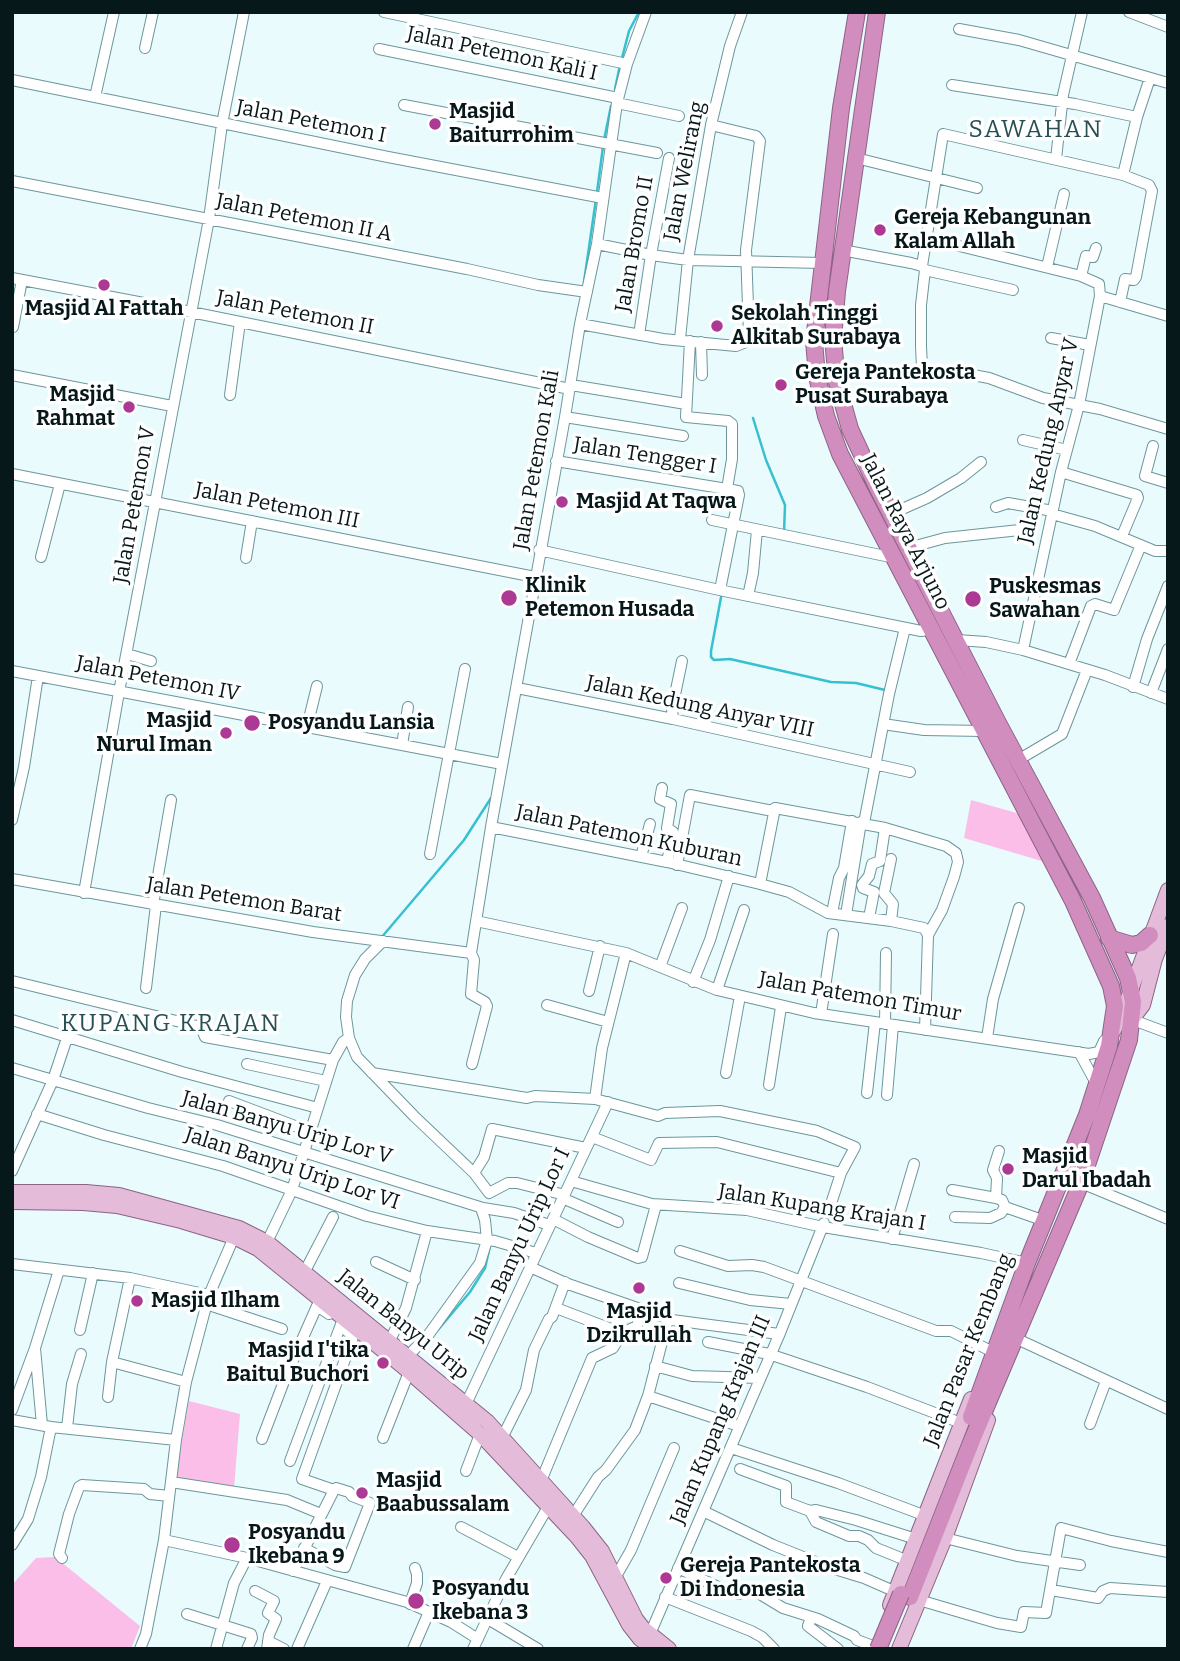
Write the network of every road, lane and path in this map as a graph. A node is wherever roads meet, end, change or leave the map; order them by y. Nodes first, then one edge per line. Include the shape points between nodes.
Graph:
1 (114, 12) edge
2 (153, 12) edge
3 (244, 12) edge
4 (384, 12) edge
5 (646, 12) edge
6 (742, 12) edge
7 (857, 12) edge
8 (877, 12) edge
9 (1082, 12) edge
10 (1129, 12) edge
11 (418, 16) edge
12 (1168, 27) edge
13 (959, 29) dead end
14 (145, 48) dead end
15 (379, 49) dead end
16 (1072, 55) junction
17 (622, 63) junction
18 (1150, 78) junction
19 (12, 80) edge
20 (1168, 83) edge
21 (952, 85) dead end
22 (95, 97) junction
23 (616, 99) junction
24 (1063, 102) junction
25 (404, 105) dead end
26 (679, 116) dead end
27 (1137, 117) junction
28 (222, 124) junction
29 (710, 125) junction
30 (839, 131) junction
31 (859, 134) junction
32 (606, 143) junction
33 (657, 153) dead end
34 (669, 158) dead end
35 (856, 158) junction
36 (1056, 159) junction
37 (1123, 175) junction
38 (936, 179) junction
39 (12, 181) edge
40 (977, 188) dead end
41 (1064, 194) dead end
42 (598, 197) junction
43 (209, 219) junction
44 (927, 238) junction
45 (597, 244) junction
46 (1096, 248) dead end
47 (842, 250) junction
48 (651, 256) junction
49 (688, 260) junction
50 (746, 262) junction
51 (822, 263) junction
52 (1047, 267) junction
53 (923, 268) junction
54 (1081, 276) junction
55 (17, 279) edge
56 (1013, 290) dead end
57 (584, 292) junction
58 (1100, 296) junction
59 (1120, 302) junction
60 (191, 312) junction
61 (1168, 316) edge
62 (240, 322) junction
63 (580, 324) junction
64 (13, 327) edge
65 (639, 335) junction
66 (1051, 338) dead end
67 (690, 341) junction
68 (1090, 345) junction
69 (12, 375) edge
70 (702, 375) dead end
71 (568, 387) junction
72 (230, 395) dead end
73 (686, 404) junction
74 (1079, 405) junction
75 (172, 407) junction
76 (565, 417) junction
77 (1168, 429) edge
78 (683, 436) dead end
79 (1023, 440) dead end
80 (1153, 446) dead end
81 (1067, 450) junction
82 (556, 461) junction
83 (981, 462) dead end
84 (1061, 472) junction
85 (12, 474) edge
86 (1168, 483) edge
87 (60, 484) junction
88 (727, 489) junction
89 (156, 502) junction
90 (996, 507) dead end
91 (1052, 513) junction
92 (891, 514) junction
93 (712, 520) dead end
94 (252, 521) junction
95 (734, 525) junction
96 (1029, 529) dead end
97 (757, 530) junction
98 (1122, 536) junction
99 (1141, 545) junction
100 (539, 550) junction
101 (1168, 551) edge
102 (901, 553) junction
103 (41, 557) dead end
104 (246, 558) dead end
105 (532, 576) junction
106 (1168, 586) edge
107 (721, 590) junction
108 (748, 596) junction
109 (905, 628) junction
110 (932, 629) junction
111 (957, 640) junction
112 (1168, 649) edge
113 (1023, 650) junction
114 (127, 654) junction
115 (151, 661) dead end
116 (682, 661) dead end
117 (1069, 664) junction
118 (465, 669) dead end
119 (1087, 670) junction
120 (12, 671) edge
121 (38, 676) junction
122 (317, 686) dead end
123 (1133, 687) junction
124 (517, 688) junction
125 (119, 692) junction
126 (1152, 693) junction
127 (1168, 699) edge
128 (408, 707) dead end
129 (673, 719) junction
130 (887, 724) junction
131 (307, 727) junction
132 (986, 727) junction
133 (402, 745) junction
134 (448, 754) junction
135 (1018, 760) junction
136 (500, 764) junction
137 (875, 765) junction
138 (910, 772) dead end
139 (662, 788) dead end
140 (171, 800) dead end
141 (774, 811) junction
142 (12, 820) edge
143 (859, 822) junction
144 (650, 824) dead end
145 (491, 827) junction
146 (885, 828) junction
147 (430, 854) dead end
148 (641, 856) junction
149 (891, 859) dead end
150 (672, 863) junction
151 (729, 876) junction
152 (12, 879) edge
153 (760, 884) junction
154 (1168, 890) edge
155 (84, 893) junction
156 (155, 905) junction
157 (682, 908) dead end
158 (1019, 908) dead end
159 (744, 910) dead end
160 (832, 914) junction
161 (846, 915) junction
162 (869, 918) junction
163 (476, 921) junction
164 (891, 921) junction
165 (1168, 926) edge
166 (833, 934) dead end
167 (928, 935) junction
168 (1150, 935) junction
169 (1109, 938) junction
170 (378, 940) junction
171 (600, 946) junction
172 (471, 953) junction
173 (625, 953) junction
174 (886, 953) dead end
175 (660, 967) junction
176 (12, 981) edge
177 (693, 982) junction
178 (1111, 986) junction
179 (146, 988) dead end
180 (1132, 988) junction
181 (717, 990) junction
182 (589, 992) dead end
183 (740, 996) junction
184 (547, 1005) dead end
185 (781, 1007) junction
186 (821, 1014) junction
187 (1133, 1019) junction
188 (12, 1020) edge
189 (608, 1022) junction
190 (884, 1024) junction
191 (925, 1030) junction
192 (1168, 1033) edge
193 (1112, 1035) junction
194 (67, 1038) junction
195 (987, 1038) junction
196 (347, 1040) junction
197 (1079, 1052) junction
198 (333, 1060) junction
199 (247, 1064) dead end
200 (472, 1064) dead end
201 (12, 1068) edge
202 (372, 1073) junction
203 (726, 1073) dead end
204 (53, 1080) junction
205 (326, 1081) junction
206 (1097, 1085) junction
207 (769, 1086) dead end
208 (867, 1093) dead end
209 (887, 1095) dead end
210 (595, 1099) junction
211 (229, 1101) dead end
212 (607, 1102) junction
213 (318, 1108) junction
214 (37, 1114) junction
215 (310, 1132) junction
216 (12, 1140) edge
217 (24, 1143) junction
218 (589, 1143) junction
219 (999, 1151) dead end
220 (304, 1154) junction
221 (914, 1164) dead end
222 (12, 1171) edge
223 (474, 1173) junction
224 (841, 1174) junction
225 (570, 1181) junction
226 (1081, 1183) junction
227 (292, 1189) junction
228 (953, 1190) dead end
229 (12, 1192) edge
230 (564, 1196) junction
231 (996, 1198) junction
232 (106, 1199) junction
233 (12, 1202) edge
234 (656, 1205) junction
235 (484, 1208) junction
236 (1005, 1208) junction
237 (333, 1217) dead end
238 (955, 1217) dead end
239 (1168, 1219) edge
240 (825, 1220) junction
241 (1045, 1221) junction
242 (551, 1222) junction
243 (618, 1222) dead end
244 (427, 1231) junction
245 (234, 1237) junction
246 (892, 1239) junction
247 (490, 1241) junction
248 (267, 1242) junction
249 (680, 1251) dead end
250 (536, 1253) junction
251 (376, 1262) dead end
252 (1027, 1263) junction
253 (12, 1264) edge
254 (530, 1267) junction
255 (59, 1270) junction
256 (305, 1271) junction
257 (93, 1273) junction
258 (130, 1278) junction
259 (415, 1280) junction
260 (800, 1280) junction
261 (565, 1282) junction
262 (679, 1283) dead end
263 (207, 1299) junction
264 (791, 1304) junction
265 (556, 1308) junction
266 (642, 1311) junction
267 (668, 1319) junction
268 (342, 1322) junction
269 (282, 1329) dead end
270 (80, 1330) dead end
271 (622, 1333) junction
272 (779, 1334) junction
273 (1015, 1338) junction
274 (389, 1342) junction
275 (708, 1342) dead end
276 (35, 1348) junction
277 (80, 1354) dead end
278 (769, 1354) junction
279 (112, 1362) junction
280 (996, 1362) junction
281 (407, 1364) junction
282 (655, 1366) junction
283 (759, 1378) junction
284 (17, 1381) edge
285 (1106, 1381) junction
286 (186, 1382) junction
287 (648, 1396) junction
288 (108, 1397) dead end
289 (466, 1404) junction
290 (1167, 1407) edge
291 (12, 1410) edge
292 (12, 1420) edge
293 (1090, 1424) dead end
294 (46, 1426) junction
295 (739, 1426) junction
296 (67, 1428) junction
297 (965, 1433) junction
298 (480, 1434) junction
299 (383, 1438) dead end
300 (502, 1438) junction
301 (262, 1439) dead end
302 (176, 1440) junction
303 (674, 1448) dead end
304 (731, 1448) junction
305 (290, 1461) dead end
306 (740, 1469) dead end
307 (466, 1471) dead end
308 (171, 1482) junction
309 (541, 1482) junction
310 (334, 1490) junction
311 (169, 1496) junction
312 (548, 1507) junction
313 (704, 1511) junction
314 (810, 1511) junction
315 (321, 1514) junction
316 (573, 1516) junction
317 (926, 1516) junction
318 (461, 1527) dead end
319 (945, 1538) junction
320 (916, 1539) junction
321 (164, 1540) junction
322 (12, 1545) edge
323 (304, 1548) junction
324 (1168, 1552) edge
325 (518, 1557) junction
326 (62, 1558) dead end
327 (247, 1558) junction
328 (908, 1561) junction
329 (1055, 1563) junction
330 (1080, 1566) dead end
331 (415, 1568) dead end
332 (678, 1568) junction
333 (293, 1571) junction
334 (615, 1578) junction
335 (327, 1581) junction
336 (1051, 1590) junction
337 (255, 1591) dead end
338 (896, 1592) junction
339 (1168, 1592) edge
340 (665, 1597) junction
341 (919, 1600) junction
342 (411, 1604) junction
343 (429, 1612) junction
344 (886, 1613) junction
345 (187, 1614) dead end
346 (811, 1617) junction
347 (488, 1619) junction
348 (910, 1622) junction
349 (221, 1625) junction
350 (652, 1641) edge
351 (476, 1644) edge
352 (268, 1645) edge
353 (874, 1648) edge
354 (140, 1649) edge
355 (216, 1649) edge
356 (247, 1649) edge
357 (284, 1649) edge
358 (297, 1649) edge
359 (413, 1649) edge
360 (538, 1649) edge
361 (669, 1649) edge
362 (774, 1649) edge
363 (838, 1649) edge
364 (890, 1649) edge
365 (899, 1649) edge

1 - 22 street
2 - 14 street
3 - 28 street, Jalan Petemon V
4 - 11 street
5 - 17 street, Jalan Petemon Kali
6 - 29 street, Jalan Welirang
7 - 30 highway, Jalan Raya Arjuno
8 - 31 highway, Jalan Raya Arjuno
9 - 16 street
10 - 12 street
11 - 17 street
13 - 16 street
15 - 23 street, Jalan Petemon Kali I
16 - 18 street
16 - 24 street
17 - 23 street, Jalan Petemon Kali
18 - 20 street
18 - 27 street
19 - 22 street, Jalan Petemon I
21 - 24 street
22 - 28 street, Jalan Petemon I
23 - 26 street, Jalan Petemon Kali I
23 - 32 street, Jalan Petemon Kali
24 - 27 street
24 - 36 street
25 - 32 street
27 - 37 street
28 - 42 street, Jalan Petemon I
28 - 43 street, Jalan Petemon V
29 - 49 street, Jalan Welirang
29 - 50 street via 756,136 760,141
30 - 31 highway
30 - 51 highway, Jalan Raya Arjuno
31 - 35 highway, Jalan Raya Arjuno
32 - 33 street
32 - 42 street, Jalan Petemon Kali
34 - 48 street, Jalan Bromo II
35 - 38 street
35 - 47 highway, Jalan Raya Arjuno
36 - 37 street
36 - 38 street via 943,134
37 - 59 street via 1151,187 1136,277 1125,279
38 - 40 street
38 - 44 street
39 - 43 street, Jalan Petemon II A
41 - 52 street
42 - 45 street, Jalan Petemon Kali
43 - 57 street, Jalan Petemon II A
43 - 60 street, Jalan Petemon V
44 - 52 street
44 - 53 street
45 - 48 street
45 - 57 street, Jalan Petemon Kali
46 - 54 street via 1093,257 1086,256
47 - 53 street
47 - 92 highway, Jalan Raya Arjuno via 833,339 837,382 850,429
48 - 49 street
48 - 65 street, Jalan Bromo II
49 - 50 street
49 - 67 street, Jalan Welirang
50 - 51 street
50 - 67 street via 746,342 736,346
51 - 102 highway, Jalan Raya Arjuno via 814,341 826,416 841,454
52 - 54 street
53 - 56 street
53 - 74 street via 921,346 922,368 927,374 989,378 1043,398
54 - 58 street, Jalan Kedung Anyar V via 1099,284
55 - 60 street, Jalan Petemon II
55 - 64 street
57 - 63 street, Jalan Petemon Kali
58 - 59 street
58 - 68 street, Jalan Kedung Anyar V
59 - 61 street
60 - 62 street, Jalan Petemon II
60 - 75 street, Jalan Petemon V
62 - 71 street, Jalan Petemon II
62 - 72 street
63 - 65 street
63 - 71 street, Jalan Petemon Kali
65 - 67 street
66 - 68 street
67 - 70 street
67 - 73 street, Jalan Welirang
68 - 74 street, Jalan Kedung Anyar V
69 - 75 street
71 - 73 street, Jalan Petemon II
71 - 76 street, Jalan Petemon Kali
73 - 88 street, Jalan Welirang via 687,417 732,424
74 - 77 street
74 - 81 street, Jalan Kedung Anyar V
75 - 89 street, Jalan Petemon V
76 - 78 street
76 - 82 street, Jalan Petemon Kali
79 - 81 street
80 - 86 street via 1145,476
81 - 84 street, Jalan Kedung Anyar V
82 - 88 street, Jalan Tengger I
82 - 100 street, Jalan Petemon Kali
83 - 92 street via 927,498
84 - 91 street, Jalan Kedung Anyar V
84 - 98 street via 1137,495
85 - 87 street, Jalan Petemon III
87 - 89 street, Jalan Petemon III
87 - 103 street
88 - 95 street via 739,492
89 - 94 street, Jalan Petemon III
89 - 114 street, Jalan Petemon V
90 - 91 street via 1008,503
91 - 98 street
91 - 113 street, Jalan Kedung Anyar V
92 - 102 highway, Jalan Raya Arjuno
93 - 95 street
94 - 104 street
94 - 105 street, Jalan Petemon III
95 - 97 street
95 - 107 street
96 - 102 street via 945,538
97 - 102 street
97 - 108 street
98 - 99 street
99 - 101 street
99 - 117 street via 1114,610 1091,606
100 - 105 street, Jalan Petemon Kali
100 - 107 street
102 - 110 highway, Jalan Raya Arjuno
102 - 111 highway, Jalan Raya Arjuno
105 - 124 street, Jalan Petemon Kali
106 - 123 street
107 - 108 street
108 - 109 street
109 - 110 street
109 - 130 street via 889,691
110 - 132 highway, Jalan Raya Arjuno
111 - 113 street
111 - 132 highway, Jalan Raya Arjuno
112 - 126 street
113 - 117 street
114 - 115 street
114 - 125 street, Jalan Petemon V
116 - 129 street
117 - 119 street
118 - 134 street
119 - 123 street
119 - 135 street via 1062,734
120 - 121 street, Jalan Petemon IV
121 - 125 street, Jalan Petemon IV
121 - 142 street
122 - 131 street
123 - 126 street
124 - 129 street, Jalan Kedung Anyar VIII
124 - 136 street, Jalan Petemon Kali
125 - 131 street, Jalan Petemon IV
125 - 155 street, Jalan Petemon V
126 - 127 street
128 - 133 street
129 - 137 street, Jalan Kedung Anyar VIII
130 - 132 street via 923,730
130 - 137 street
131 - 133 street, Jalan Petemon IV
132 - 135 highway, Jalan Raya Arjuno via 1005,736
132 - 178 highway, Jalan Raya Arjuno
133 - 134 street, Jalan Petemon IV
134 - 136 street, Jalan Petemon IV
134 - 147 street
135 - 169 highway, Jalan Raya Arjuno
136 - 145 street, Jalan Petemon Kali
137 - 138 street, Jalan Kedung Anyar VIII
137 - 143 street
139 - 150 street via 660,799 670,803 667,828 673,832
140 - 156 street
141 - 143 street
141 - 150 street via 690,795
141 - 153 street, Jalan Patemon Kuburan
143 - 146 street
143 - 160 street
143 - 161 street
144 - 148 street
145 - 148 street, Jalan Patemon Kuburan
145 - 163 street, Jalan Petemon Kali
146 - 162 street via 880,860 872,864 862,885 874,891
146 - 167 street via 952,849 958,858 948,895
148 - 150 street, Jalan Patemon Kuburan
149 - 164 street via 884,893 892,902
150 - 151 street, Jalan Patemon Kuburan
151 - 153 street, Jalan Patemon Kuburan
151 - 177 street
152 - 155 street, Jalan Petemon Barat
153 - 160 street, Jalan Patemon Kuburan via 789,892
154 - 168 main road, Jalan Pasar Kembang
155 - 156 street, Jalan Petemon Barat
156 - 170 street, Jalan Petemon Barat
156 - 179 street
157 - 175 street
158 - 195 street
159 - 181 street
160 - 161 street, Jalan Patemon Kuburan
161 - 162 street, Jalan Patemon Kuburan
162 - 164 street, Jalan Patemon Kuburan
163 - 171 street, Jalan Patemon Timur
163 - 172 street, Jalan Petemon Kali
164 - 167 street, Jalan Patemon Kuburan via 920,926
165 - 187 main road via 1143,1004
166 - 186 street
167 - 191 street
168 - 169 highway via 1132,945
168 - 180 main road, Jalan Pasar Kembang
169 - 180 highway, Jalan Raya Arjuno
170 - 172 street, Jalan Petemon Barat
170 - 196 street via 355,975 346,1001
171 - 173 street, Jalan Patemon Timur
171 - 182 street
172 - 200 street, Jalan Petemon Kali via 471,994 487,1006
173 - 175 street, Jalan Patemon Timur
173 - 189 street
174 - 190 street
175 - 177 street, Jalan Patemon Timur
176 - 198 street via 201,1027 205,1037
177 - 181 street, Jalan Patemon Timur
178 - 193 highway, Jalan Raya Arjuno via 1115,1006
178 - 197 street via 1103,1046 1095,1054
180 - 187 highway, Jalan Raya Arjuno
180 - 193 main road, Jalan Pasar Kembang
181 - 183 street, Jalan Patemon Timur
183 - 185 street, Jalan Patemon Timur
183 - 203 street
184 - 189 street
185 - 186 street, Jalan Patemon Timur
185 - 207 street
186 - 190 street, Jalan Patemon Timur
187 - 192 street
187 - 226 highway, Jalan Pasar Kembang
188 - 194 street
189 - 210 street
190 - 191 street, Jalan Patemon Timur
190 - 208 street
190 - 209 street
191 - 195 street, Jalan Patemon Timur
193 - 206 highway, Jalan Pasar Kembang
194 - 204 street
194 - 213 street
195 - 197 street, Jalan Patemon Timur
196 - 198 street
196 - 202 street
197 - 206 street
198 - 205 street
199 - 205 street
201 - 204 street, Jalan Banyu Urip Lor V
202 - 210 street via 527,1098
202 - 223 street
204 - 214 street
204 - 220 street, Jalan Banyu Urip Lor V
205 - 213 street
206 - 241 highway, Jalan Pasar Kembang
210 - 212 street
211 - 215 street
212 - 218 street, Jalan Banyu Urip Lor I
212 - 224 street, Jalan Kupang Krajan III via 659,1116 720,1111 811,1129 855,1147
213 - 215 street
214 - 217 street
214 - 227 street, Jalan Banyu Urip Lor VI
215 - 220 street
216 - 217 street
217 - 222 street
218 - 223 street via 492,1129
218 - 224 street via 651,1160 659,1143 717,1142
218 - 225 street, Jalan Banyu Urip Lor I
219 - 231 street via 993,1170
220 - 227 street
220 - 235 street, Jalan Banyu Urip Lor V
221 - 246 street
223 - 230 street via 489,1193 517,1183
224 - 240 street, Jalan Kupang Krajan III
225 - 230 street, Jalan Banyu Urip Lor I
225 - 234 street, Jalan Kupang Krajan I
226 - 239 street
226 - 273 highway, Jalan Pasar Kembang
227 - 244 street, Jalan Banyu Urip Lor VI via 367,1216
227 - 248 street
228 - 231 street
229 - 232 main road, Jalan Banyu Urip
230 - 242 street, Jalan Banyu Urip Lor I
230 - 243 street
231 - 236 street
232 - 233 main road, Jalan Banyu Urip
232 - 245 main road, Jalan Banyu Urip
232 - 248 main road, Jalan Banyu Urip via 188,1213
234 - 240 street, Jalan Kupang Krajan I
234 - 242 street, Jalan Banyu Urip Lor V via 638,1258
235 - 242 street, Jalan Banyu Urip Lor V
235 - 247 street
236 - 238 street via 990,1218
236 - 241 street
237 - 256 street
240 - 246 street, Jalan Kupang Krajan I
240 - 260 street, Jalan Kupang Krajan III
241 - 252 highway, Jalan Pasar Kembang
242 - 250 street, Jalan Banyu Urip Lor I
244 - 247 street, Jalan Banyu Urip Lor VI
244 - 259 street
245 - 263 street
245 - 268 main road, Jalan Banyu Urip via 261,1252
246 - 252 street, Jalan Kupang Krajan I
247 - 250 street, Jalan Banyu Urip Lor VI
247 - 281 street via 464,1288
248 - 256 main road, Jalan Banyu Urip
249 - 260 street via 728,1266 764,1267
250 - 254 street, Jalan Banyu Urip Lor I
251 - 259 street
252 - 280 highway, Jalan Pasar Kembang
253 - 255 street
254 - 261 street
254 - 289 street, Jalan Banyu Urip Lor I
255 - 257 street
255 - 276 street
256 - 274 main road, Jalan Banyu Urip
257 - 258 street
257 - 270 street
258 - 263 street
258 - 279 street
259 - 274 street
260 - 264 street, Jalan Kupang Krajan III
260 - 280 street via 936,1331 951,1331
261 - 265 street
261 - 266 street
262 - 264 street via 750,1300
263 - 269 street
263 - 286 street
264 - 272 street, Jalan Kupang Krajan III
265 - 271 street
265 - 300 street via 534,1350 526,1390
266 - 267 street
266 - 271 street via 637,1326
267 - 272 street
267 - 282 street
268 - 281 main road, Jalan Banyu Urip
268 - 301 street via 317,1306
268 - 305 street
268 - 310 street via 353,1335 302,1476 304,1481
271 - 309 street via 613,1348 593,1358
272 - 278 street, Jalan Kupang Krajan III
273 - 280 highway, Jalan Pasar Kembang
273 - 285 street
274 - 281 main road, Jalan Banyu Urip
275 - 278 street
276 - 284 street
276 - 294 street
277 - 296 street
278 - 283 street, Jalan Kupang Krajan III
278 - 297 street via 867,1387
279 - 286 street
279 - 288 street
280 - 297 highway
280 - 319 main road, Jalan Pasar Kembang via 1002,1384
281 - 289 main road, Jalan Banyu Urip
281 - 298 main road, Jalan Banyu Urip
281 - 299 street
282 - 283 street via 692,1376
282 - 287 street
283 - 295 street, Jalan Kupang Krajan III
284 - 291 street
285 - 290 street
285 - 293 street
286 - 302 street
287 - 295 street
287 - 316 street via 635,1430
289 - 300 main road, Jalan Banyu Urip
292 - 294 street
294 - 296 street
294 - 322 street via 41,1477 28,1519
295 - 304 street, Jalan Kupang Krajan III
296 - 302 street
297 - 317 main road, Jalan Pasar Kembang
297 - 353 highway, bridge
297 - 364 highway
298 - 307 street
298 - 312 main road, Jalan Banyu Urip
300 - 309 main road, Jalan Banyu Urip
302 - 308 street
303 - 334 street
304 - 313 street, Jalan Kupang Krajan III
304 - 317 street
306 - 314 street via 783,1484 786,1502
308 - 311 street
308 - 315 street via 287,1500
309 - 316 main road, Jalan Banyu Urip
310 - 315 street
310 - 323 street via 370,1503 346,1565 335,1565
311 - 321 street
311 - 326 street via 144,1489 82,1485 69,1514 59,1554
312 - 325 street
312 - 350 main road, Jalan Banyu Urip via 592,1556 629,1625 640,1639
313 - 332 street, Jalan Kupang Krajan III
313 - 338 street via 773,1545
314 - 320 street
314 - 328 street via 816,1522 859,1536
315 - 323 street
316 - 334 main road, Jalan Banyu Urip via 602,1551
317 - 320 main road, Jalan Pasar Kembang
318 - 325 street
319 - 329 street
319 - 341 main road, Jalan Pasar Kembang
320 - 328 main road, Jalan Pasar Kembang
321 - 327 street
321 - 354 street
323 - 333 street
324 - 329 street via 1062,1527
325 - 347 street
327 - 333 street
327 - 349 street
328 - 338 main road, Jalan Pasar Kembang
329 - 330 street
329 - 336 street
331 - 342 street via 417,1583
332 - 340 street, Jalan Kupang Krajan III
332 - 346 street via 739,1594 750,1588 783,1608
333 - 335 street
334 - 350 main road, Jalan Banyu Urip
335 - 342 street
335 - 358 street
336 - 339 street via 1098,1598 1110,1588
336 - 341 street via 1046,1613 1024,1612 1021,1627
337 - 352 street via 274,1601 268,1613 276,1619
338 - 344 main road, Jalan Pasar Kembang
340 - 350 street, Jalan Kupang Krajan III
340 - 362 street via 751,1631
341 - 348 main road, Jalan Pasar Kembang
342 - 343 street
343 - 351 street via 451,1622
343 - 359 street
344 - 348 main road via 897,1622
344 - 353 main road, Jalan Pasar Kembang
345 - 349 street
346 - 353 street
346 - 363 street via 808,1626
347 - 351 street
347 - 360 street
348 - 365 main road, Jalan Pasar Kembang
349 - 355 street
349 - 356 street via 251,1634
350 - 361 main road, Jalan Banyu Urip
352 - 357 street

